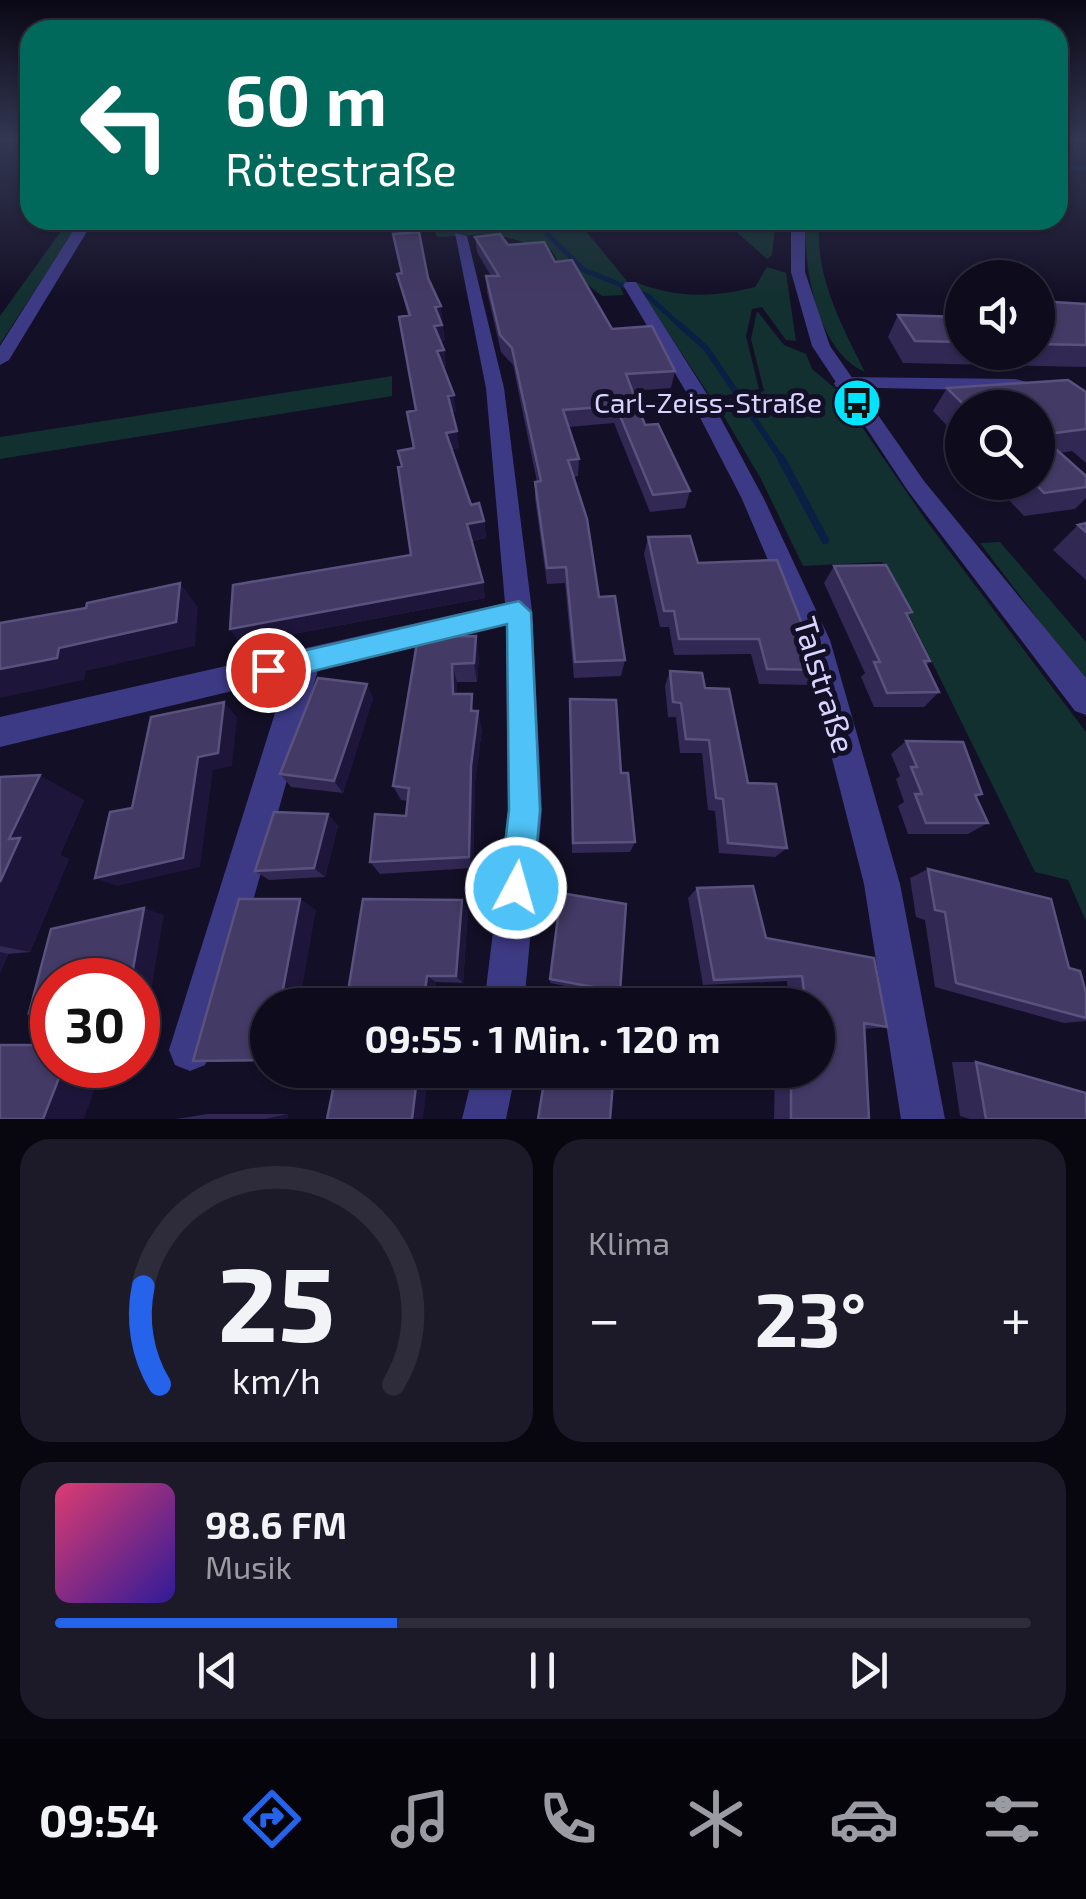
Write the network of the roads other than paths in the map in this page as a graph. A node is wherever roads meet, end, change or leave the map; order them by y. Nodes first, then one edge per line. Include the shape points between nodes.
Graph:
1 (80, 230) edge
2 (798, 230) edge
3 (460, 236) dead end
4 (632, 290) dead end
5 (0, 360) edge
6 (844, 383) junction
7 (1082, 395) edge
8 (519, 612) junction
9 (306, 661) junction
10 (1086, 701) edge
11 (0, 732) edge
12 (506, 988) edge
13 (190, 1050) dead end
14 (491, 1088) edge
15 (484, 1119) edge
16 (923, 1119) edge

1 - 5 street
2 - 6 street via 804,302
3 - 8 street via 495,388
4 - 16 street, Talstraße via 753,499 816,640 882,884
6 - 7 street via 1015,385
6 - 10 street via 916,486
8 - 9 street
8 - 12 street via 524,810
9 - 11 street
9 - 13 street
14 - 15 street

